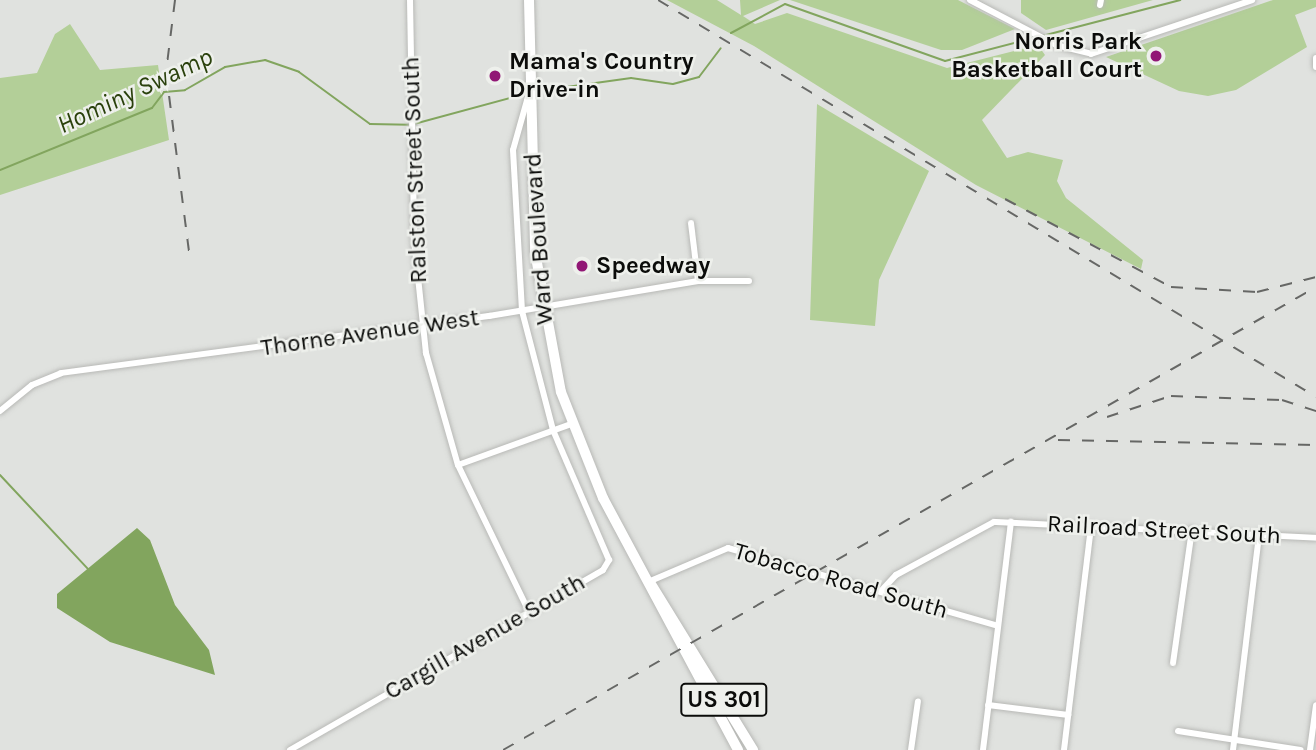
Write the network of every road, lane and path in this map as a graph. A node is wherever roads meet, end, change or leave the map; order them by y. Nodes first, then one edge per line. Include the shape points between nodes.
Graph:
1 (410, 0) edge
2 (529, 0) edge
3 (970, 0) edge
4 (1252, 0) edge
5 (531, 90) junction
6 (691, 223) dead end
7 (698, 281) junction
8 (749, 281) dead end
9 (541, 308) junction
10 (522, 311) junction
11 (423, 325) junction
12 (0, 411) edge
13 (571, 424) junction
14 (553, 430) junction
15 (458, 465) junction
16 (603, 498) junction
17 (586, 506) junction
18 (1011, 522) junction
19 (1091, 526) junction
20 (1192, 529) junction
21 (1259, 534) junction
22 (1316, 538) edge
23 (648, 582) junction
24 (881, 591) junction
25 (529, 612) junction
26 (998, 626) junction
27 (1173, 663) dead end
28 (918, 701) dead end
29 (988, 705) junction
30 (1316, 705) edge
31 (1068, 715) junction
32 (1178, 731) dead end
33 (1234, 739) junction
34 (290, 750) edge
35 (738, 750) edge
36 (753, 750) edge
37 (911, 750) edge
38 (982, 750) edge
39 (1064, 750) edge
40 (1233, 750) edge
41 (1301, 750) edge
42 (1310, 750) edge

1 - 11 street, Ralston Street South via 411,137
2 - 5 highway, Ward Boulevard
3 - 4 street via 1056,45 1094,53
5 - 9 highway, Ward Boulevard
5 - 10 street via 513,150
6 - 7 street
7 - 8 street, Thorne Avenue West
7 - 9 street, Thorne Avenue West
9 - 10 street, Thorne Avenue West
9 - 13 highway, Ward Boulevard
10 - 11 street, Thorne Avenue West
10 - 14 street
11 - 12 street, Thorne Avenue West via 61,373 32,385
11 - 15 street, Ralston Street South
13 - 14 street
13 - 16 highway, Ward Boulevard
14 - 15 street
14 - 17 street
15 - 25 street, Ralston Street South
16 - 17 street
16 - 23 highway, Ward Boulevard
17 - 25 street, Cargill Avenue South via 607,548 607,564
18 - 19 street, Railroad Street South
18 - 24 street, Railroad Street South via 968,532 896,575
18 - 26 street
19 - 20 street, Railroad Street South
19 - 31 street
20 - 21 street, Railroad Street South
20 - 27 street
21 - 22 street, Railroad Street South
21 - 33 street
23 - 24 street, Tobacco Road South via 728,548
23 - 35 highway, Ward Boulevard / US 301
23 - 36 highway, Ward Boulevard / US 301 via 675,616
24 - 26 street, Tobacco Road South
25 - 34 street, Cargill Avenue South
26 - 29 street
28 - 37 street
29 - 31 street
29 - 38 street
30 - 42 street
31 - 39 street
32 - 33 street
33 - 40 street
33 - 41 street

